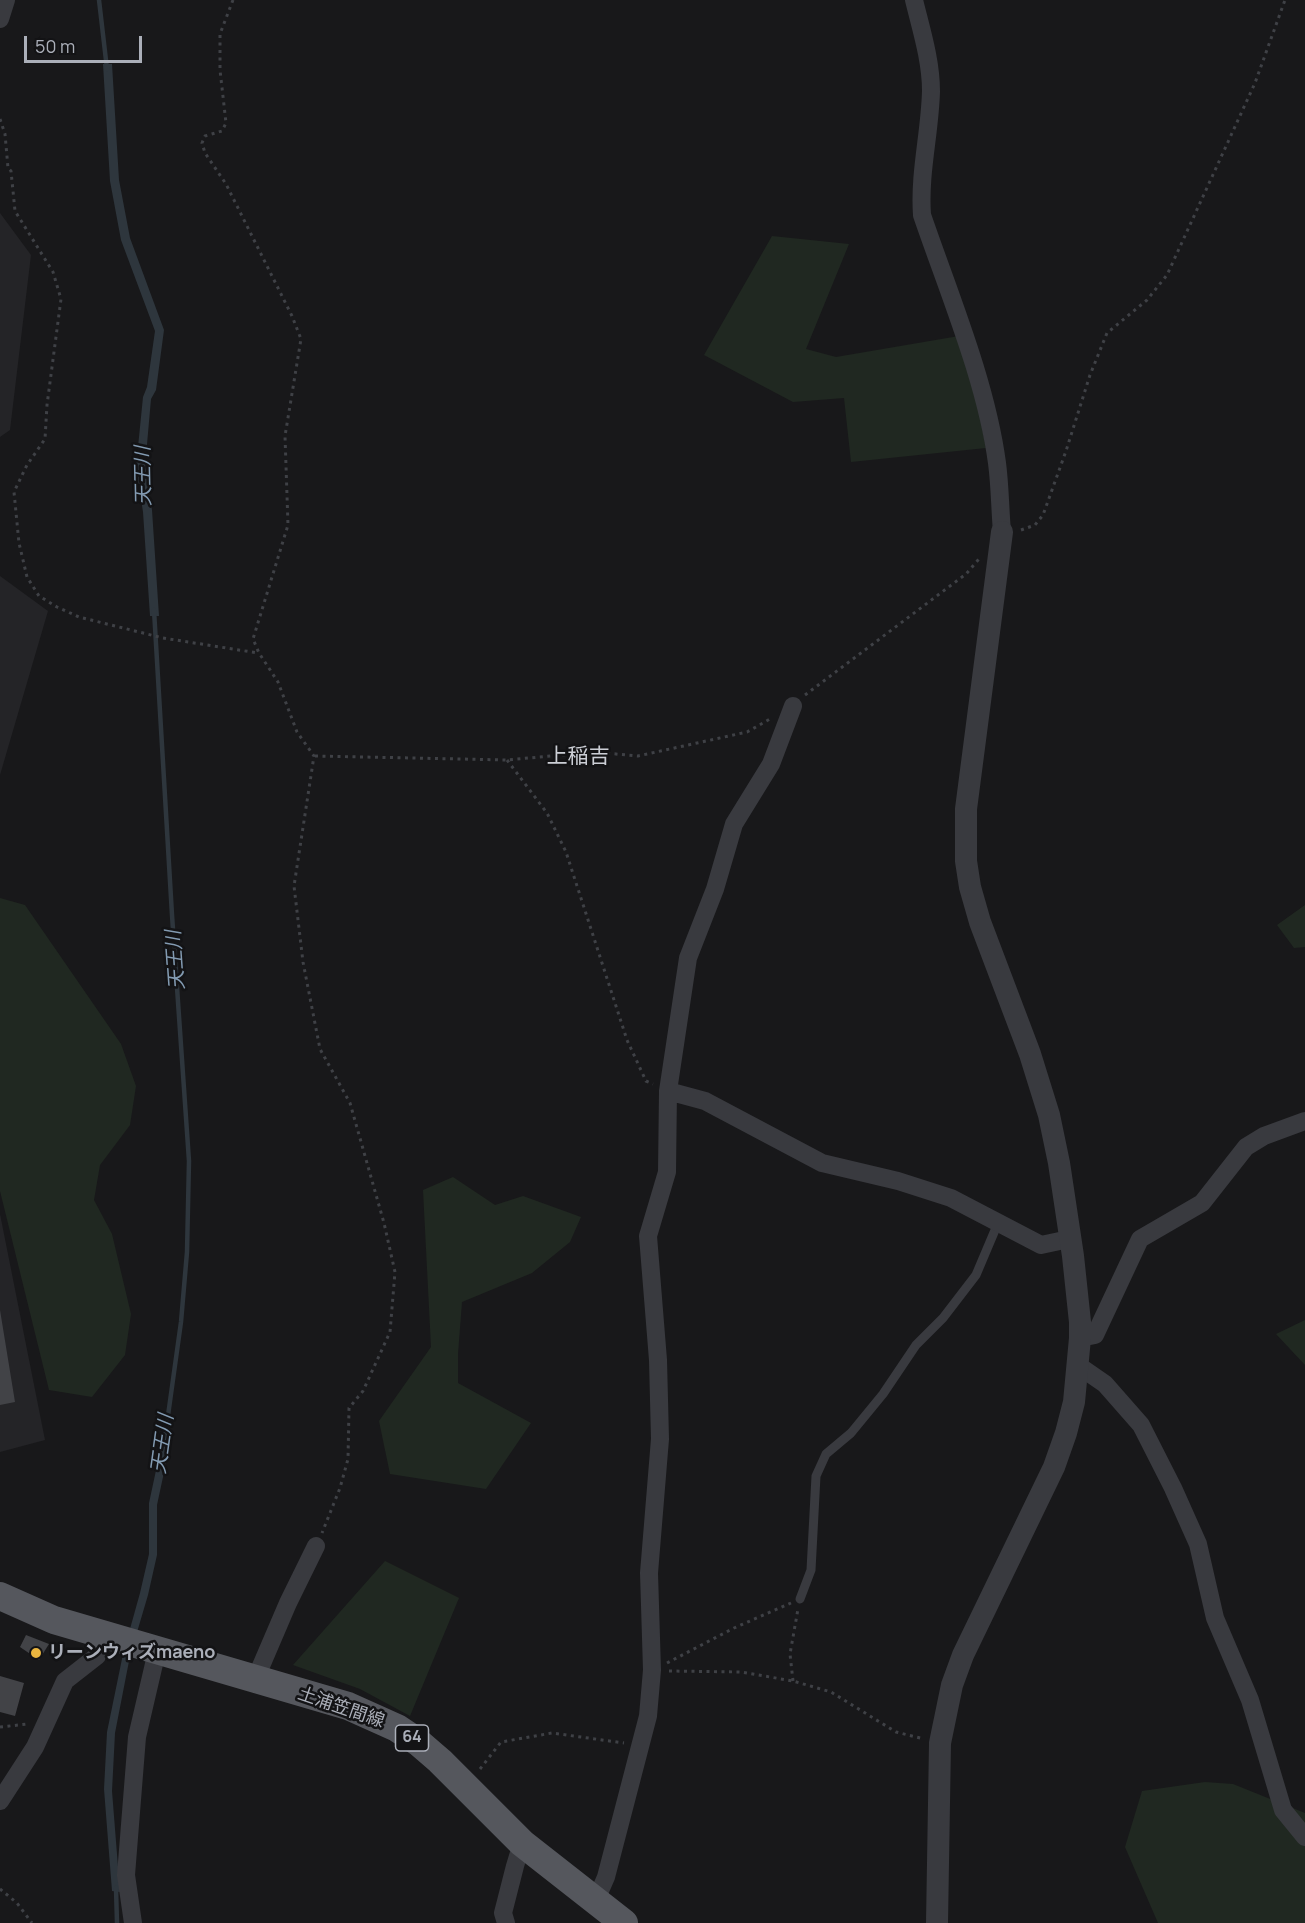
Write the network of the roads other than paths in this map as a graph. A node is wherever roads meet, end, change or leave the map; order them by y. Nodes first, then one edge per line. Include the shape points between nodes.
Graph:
1 (6, 0) edge
2 (914, 0) edge
3 (0, 19) edge
4 (1002, 532) joint
5 (794, 705) road end
6 (668, 1091) junction
7 (1305, 1121) edge
8 (998, 1223) junction
9 (1069, 1239) junction
10 (1080, 1338) junction
11 (1079, 1366) junction
12 (316, 1546) road end
13 (0, 1596) edge
14 (800, 1599) road end
15 (131, 1643) junction
16 (255, 1680) junction
17 (0, 1801) edge
18 (1305, 1837) edge
19 (522, 1843) junction
20 (596, 1900) junction
21 (133, 1923) edge
22 (506, 1923) edge
23 (624, 1923) edge
24 (937, 1923) edge

1 - 3 street
2 - 4 street via 931,90 920,192 922,215 990,426
4 - 9 street via 966,809 966,861 980,922 1049,1115
5 - 6 street via 771,764 734,824 716,889 688,958
6 - 8 street via 705,1101 822,1163 951,1198
6 - 20 street via 667,1172 648,1236 660,1439 649,1573 652,1670 648,1716 606,1876
7 - 10 street via 1246,1147 1202,1203 1140,1239 1095,1335
8 - 9 street via 1041,1245
8 - 14 lane via 976,1275 916,1345 883,1394 826,1454 816,1476 811,1570
9 - 10 street
10 - 11 street
11 - 18 street via 1105,1384 1141,1425 1173,1488 1198,1544 1215,1618 1250,1700 1283,1810
11 - 24 street via 1074,1402 1054,1467 952,1685 940,1743
12 - 16 street
13 - 15 main road, 土浦笠間線 / 64 via 32,1612
15 - 16 main road, 土浦笠間線 / 64
15 - 17 street via 97,1656 65,1681 35,1747
15 - 21 street via 137,1737 126,1875
16 - 19 main road, 土浦笠間線 / 64 via 348,1706 418,1742
19 - 20 main road, 土浦笠間線 / 64
19 - 22 street via 503,1913
20 - 23 main road, 土浦笠間線 / 64

